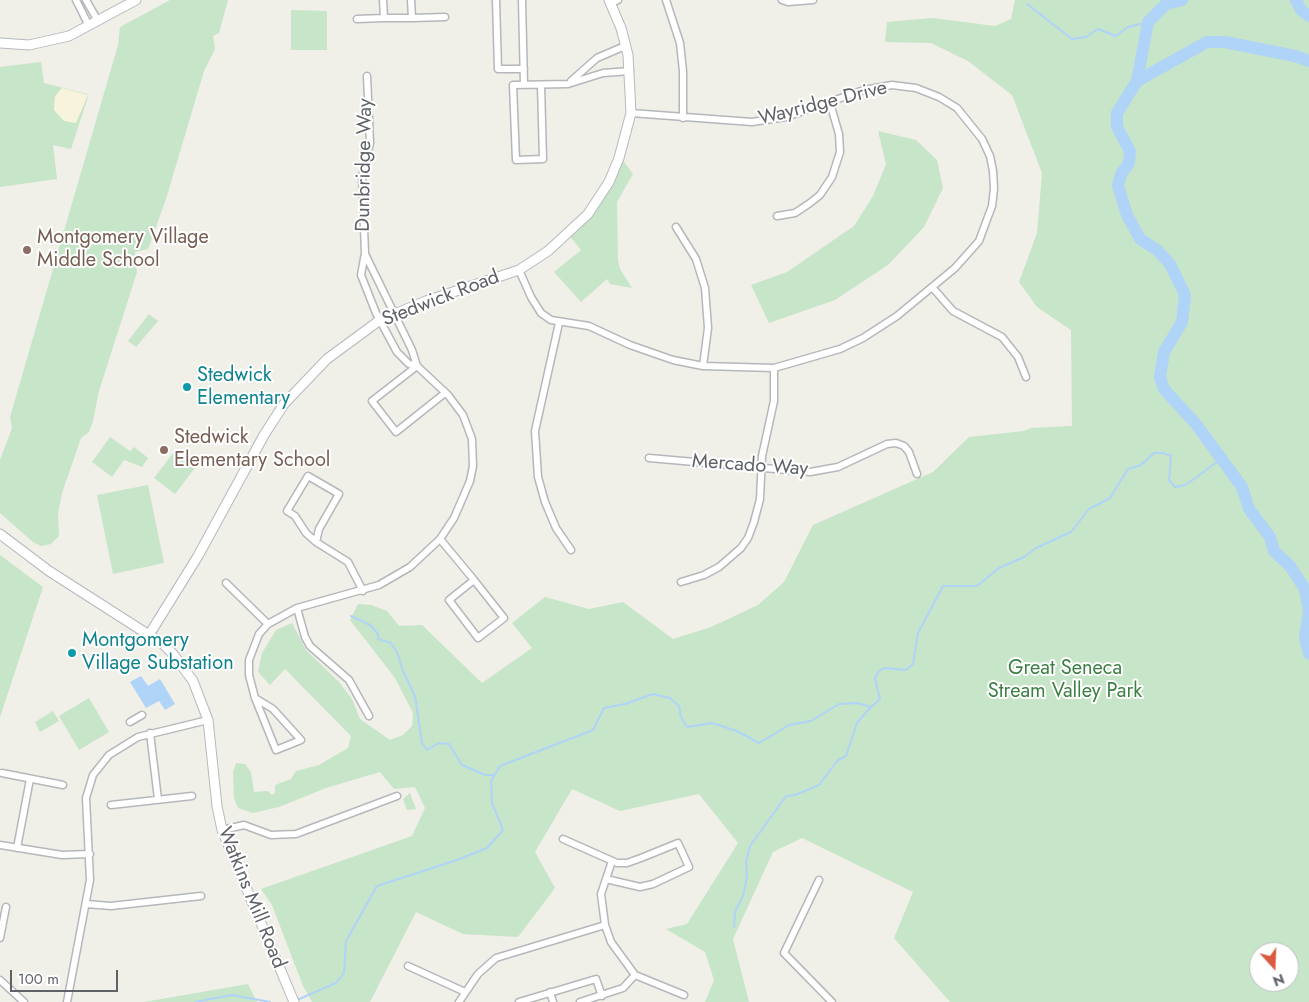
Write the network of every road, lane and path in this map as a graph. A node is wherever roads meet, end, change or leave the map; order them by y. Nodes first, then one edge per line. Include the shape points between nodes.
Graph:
1 (76, 0) edge
2 (86, 0) edge
3 (136, 0) edge
4 (384, 0) edge
5 (411, 0) edge
6 (496, 0) edge
7 (522, 0) edge
8 (666, 0) edge
9 (782, 0) edge
10 (813, 0) edge
11 (613, 1) edge
12 (444, 17) dead end
13 (384, 18) junction
14 (412, 18) junction
15 (357, 19) dead end
16 (98, 21) junction
17 (89, 26) junction
18 (0, 42) edge
19 (625, 46) junction
20 (524, 69) junction
21 (630, 71) junction
22 (367, 76) dead end
23 (541, 84) junction
24 (568, 84) junction
25 (524, 85) junction
26 (830, 103) junction
27 (631, 114) junction
28 (683, 118) junction
29 (777, 216) dead end
30 (676, 227) dead end
31 (365, 253) junction
32 (519, 270) junction
33 (932, 287) junction
34 (393, 314) junction
35 (380, 320) junction
36 (559, 322) junction
37 (417, 366) junction
38 (703, 366) junction
39 (774, 368) junction
40 (1026, 377) dead end
41 (445, 393) junction
42 (649, 458) dead end
43 (760, 469) junction
44 (917, 474) dead end
45 (0, 534) edge
46 (440, 539) junction
47 (316, 542) junction
48 (571, 550) dead end
49 (474, 580) junction
50 (681, 582) dead end
51 (226, 583) dead end
52 (363, 591) junction
53 (297, 608) junction
54 (268, 624) junction
55 (149, 635) junction
56 (255, 698) junction
57 (142, 715) dead end
58 (369, 716) dead end
59 (208, 720) junction
60 (130, 722) dead end
61 (150, 733) junction
62 (2, 773) dead end
63 (30, 779) junction
64 (63, 785) dead end
65 (192, 796) dead end
66 (397, 796) dead end
67 (158, 799) junction
68 (111, 805) dead end
69 (222, 830) junction
70 (563, 839) dead end
71 (0, 845) edge
72 (17, 848) junction
73 (90, 854) junction
74 (612, 861) junction
75 (606, 879) junction
76 (819, 880) dead end
77 (200, 896) dead end
78 (86, 904) junction
79 (6, 907) dead end
80 (605, 925) junction
81 (0, 938) edge
82 (408, 966) dead end
83 (635, 975) junction
84 (0, 980) edge
85 (465, 992) junction
86 (550, 992) junction
87 (684, 995) dead end
88 (602, 996) junction
89 (24, 1002) edge
90 (68, 1002) edge
91 (294, 1002) edge
92 (459, 1002) edge
93 (519, 1002) edge
94 (554, 1002) edge
95 (580, 1002) edge
96 (832, 1002) edge

1 - 17 street
2 - 16 street
3 - 16 street
4 - 13 street
5 - 14 street
6 - 20 street via 498,69
7 - 20 street
8 - 28 street via 680,43
9 - 10 street
11 - 19 street, Stedwick Road
12 - 14 street
13 - 14 street
13 - 15 street
16 - 17 street
17 - 18 street via 59,39 29,44
19 - 21 street, Stedwick Road
19 - 24 street via 597,58
20 - 25 street
21 - 24 street via 603,73
21 - 27 street, Stedwick Road
22 - 31 street, Dunbridge Way via 370,143 362,177
23 - 24 street
23 - 25 street
23 - 25 street via 543,159 516,160 513,85
26 - 28 street, Wayridge Drive via 786,117 752,122
26 - 29 street via 839,134 840,152 832,176 820,195 810,203 795,213
26 - 33 street, Wayridge Drive via 864,90 892,85 916,88 957,108 982,139 990,156 994,189 985,229 955,268
27 - 28 street, Wayridge Drive
27 - 32 street, Stedwick Road via 609,182 588,214 548,251
30 - 38 street via 696,259 705,288 708,328
31 - 34 street, Dunbridge Way
31 - 35 street, Dunbridge Way via 361,274
32 - 34 street, Stedwick Road
32 - 36 street, Wayridge Drive via 541,313
33 - 39 street, Wayridge Drive via 897,316 863,338 815,357
33 - 40 street via 953,311 1002,337 1018,357
34 - 35 street, Stedwick Road
34 - 37 street, Dunbridge Way
35 - 37 street, Dunbridge Way via 397,352 409,364
35 - 55 street, Stedwick Road via 327,360 284,404
36 - 38 street, Wayridge Drive via 589,326 665,358
36 - 48 street via 535,431 538,477 545,502 556,528
37 - 41 street, Dunbridge Way
37 - 41 street via 372,401 396,432
38 - 39 street, Wayridge Drive
39 - 43 street via 774,401
41 - 46 street, Dunbridge Way via 470,429 474,453 470,481 454,518
42 - 43 street, Mercado Way
43 - 44 street, Mercado Way via 810,472 838,467 887,444 896,443 909,452
43 - 50 street via 760,499 754,522 741,548 719,567
45 - 55 street, Watkins Mill Road via 49,571
46 - 49 street
46 - 52 street, Dunbridge Way via 403,572
47 - 47 street via 287,511 308,476 339,494 319,529
47 - 52 street via 348,562
49 - 49 street via 504,618 478,638 449,600
51 - 54 street
52 - 53 street, Dunbridge Way
53 - 54 street, Dunbridge Way
53 - 58 street via 310,646 349,680
54 - 56 street via 253,646 249,660
55 - 59 street, Watkins Mill Road via 185,668 199,692
56 - 56 street via 276,750 301,740 273,709
57 - 60 street
59 - 61 street
59 - 69 street, Watkins Mill Road
61 - 67 street
61 - 73 street via 116,750 102,761 93,775 86,798
62 - 63 street
63 - 64 street
63 - 72 street
65 - 67 street
66 - 69 street via 291,835 271,835 244,825
67 - 68 street
69 - 91 street, Watkins Mill Road
70 - 74 street
71 - 72 street
72 - 73 street via 62,856
73 - 78 street via 91,873
74 - 75 street
74 - 75 street via 627,863 678,843 689,867 640,887
75 - 80 street via 601,894
76 - 96 street via 784,953
77 - 78 street via 124,905
78 - 90 street
79 - 81 street
80 - 83 street via 611,942
80 - 85 street via 496,958 478,974
82 - 85 street
83 - 87 street
83 - 88 street via 623,988
84 - 89 street
85 - 92 street
86 - 88 street via 596,979
86 - 93 street
86 - 94 street
88 - 95 street

